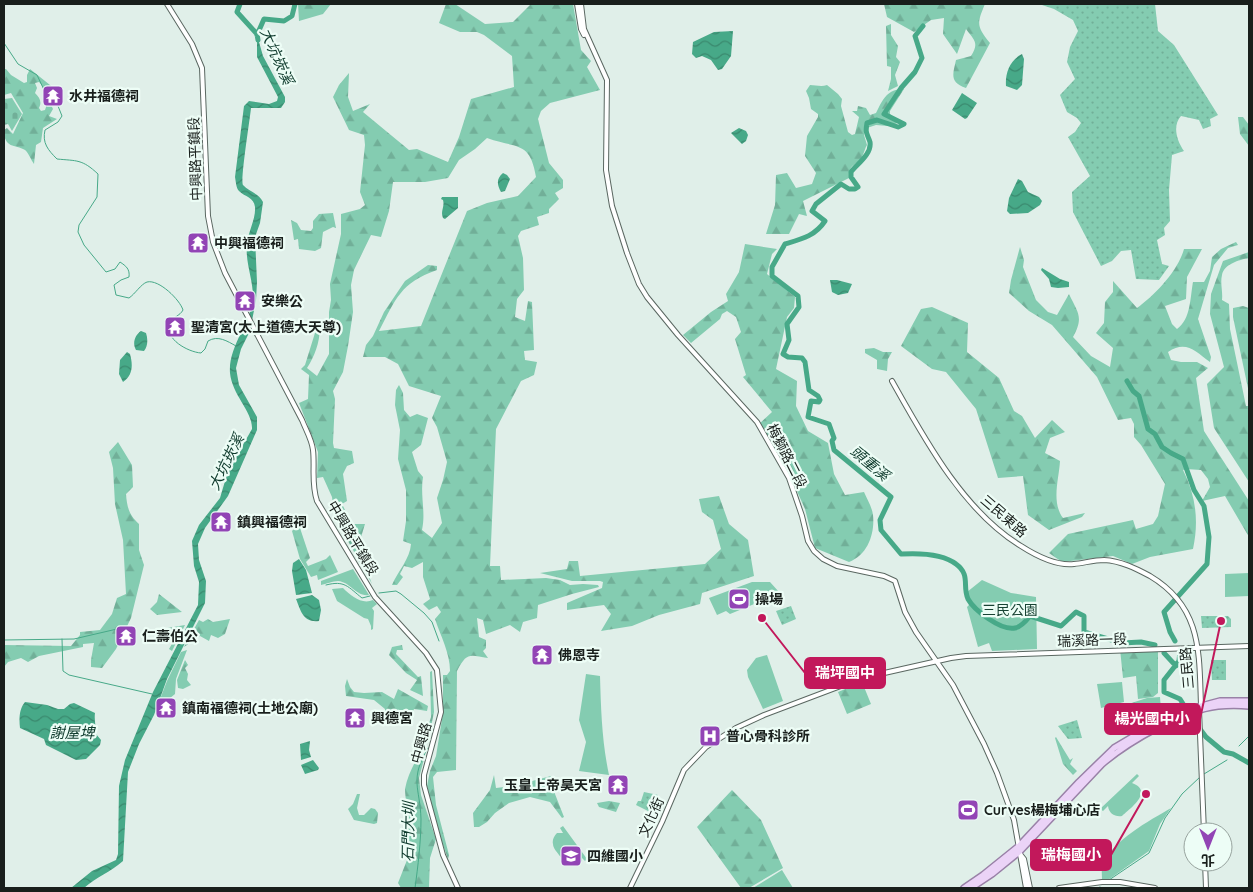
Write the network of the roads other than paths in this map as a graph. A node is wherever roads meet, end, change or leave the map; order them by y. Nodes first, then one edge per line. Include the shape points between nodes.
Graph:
1 (168, 4) edge
2 (579, 4) edge
3 (892, 381) dead end
4 (1158, 582) joint
5 (1249, 646) edge
6 (1199, 647) junction
7 (431, 660) joint
8 (937, 662) junction
9 (1249, 701) edge
10 (1249, 706) edge
11 (1200, 708) junction
12 (680, 782) joint
13 (1204, 822) edge
14 (1019, 849) junction
15 (1022, 860) junction
16 (1205, 872) edge
17 (458, 888) edge
18 (630, 888) edge
19 (964, 888) edge
20 (971, 888) edge
21 (1026, 888) edge
22 (1030, 888) edge
23 (1059, 888) edge
24 (1154, 888) edge
25 (1206, 888) edge

1 - 7 street, 中興路平鎮段 via 202,68 208,216 213,242 225,273 311,441 314,492 318,501 375,597
2 - 8 street, 梅獅路二段 via 584,29 607,80 606,170 612,206 639,284 678,335 757,422 789,478 814,551 836,566 895,580 905,612
3 - 4 street, 三民東路 via 933,452 966,496 1020,546 1063,564 1103,560 1117,562 1136,568
4 - 6 street, 三民路 via 1179,599
5 - 6 street, 瑞溪路一段
6 - 8 street, 瑞溪路一段 via 966,656
6 - 11 street, 三民路
7 - 17 street, 中興路 via 439,678 441,712 424,785 442,855
8 - 12 street, 瑞溪路一段 via 862,678 736,728 703,749 684,770
8 - 14 street, 梅獅路二段 via 984,744 1006,795
9 - 11 main road via 1220,701
10 - 11 main road
11 - 13 street, 三民路
11 - 14 main road via 1116,752
12 - 18 street, 文化街
14 - 15 street, 梅獅路二段
14 - 19 main road
14 - 20 main road
15 - 21 street
15 - 22 street
16 - 25 street
23 - 24 street via 1124,882

